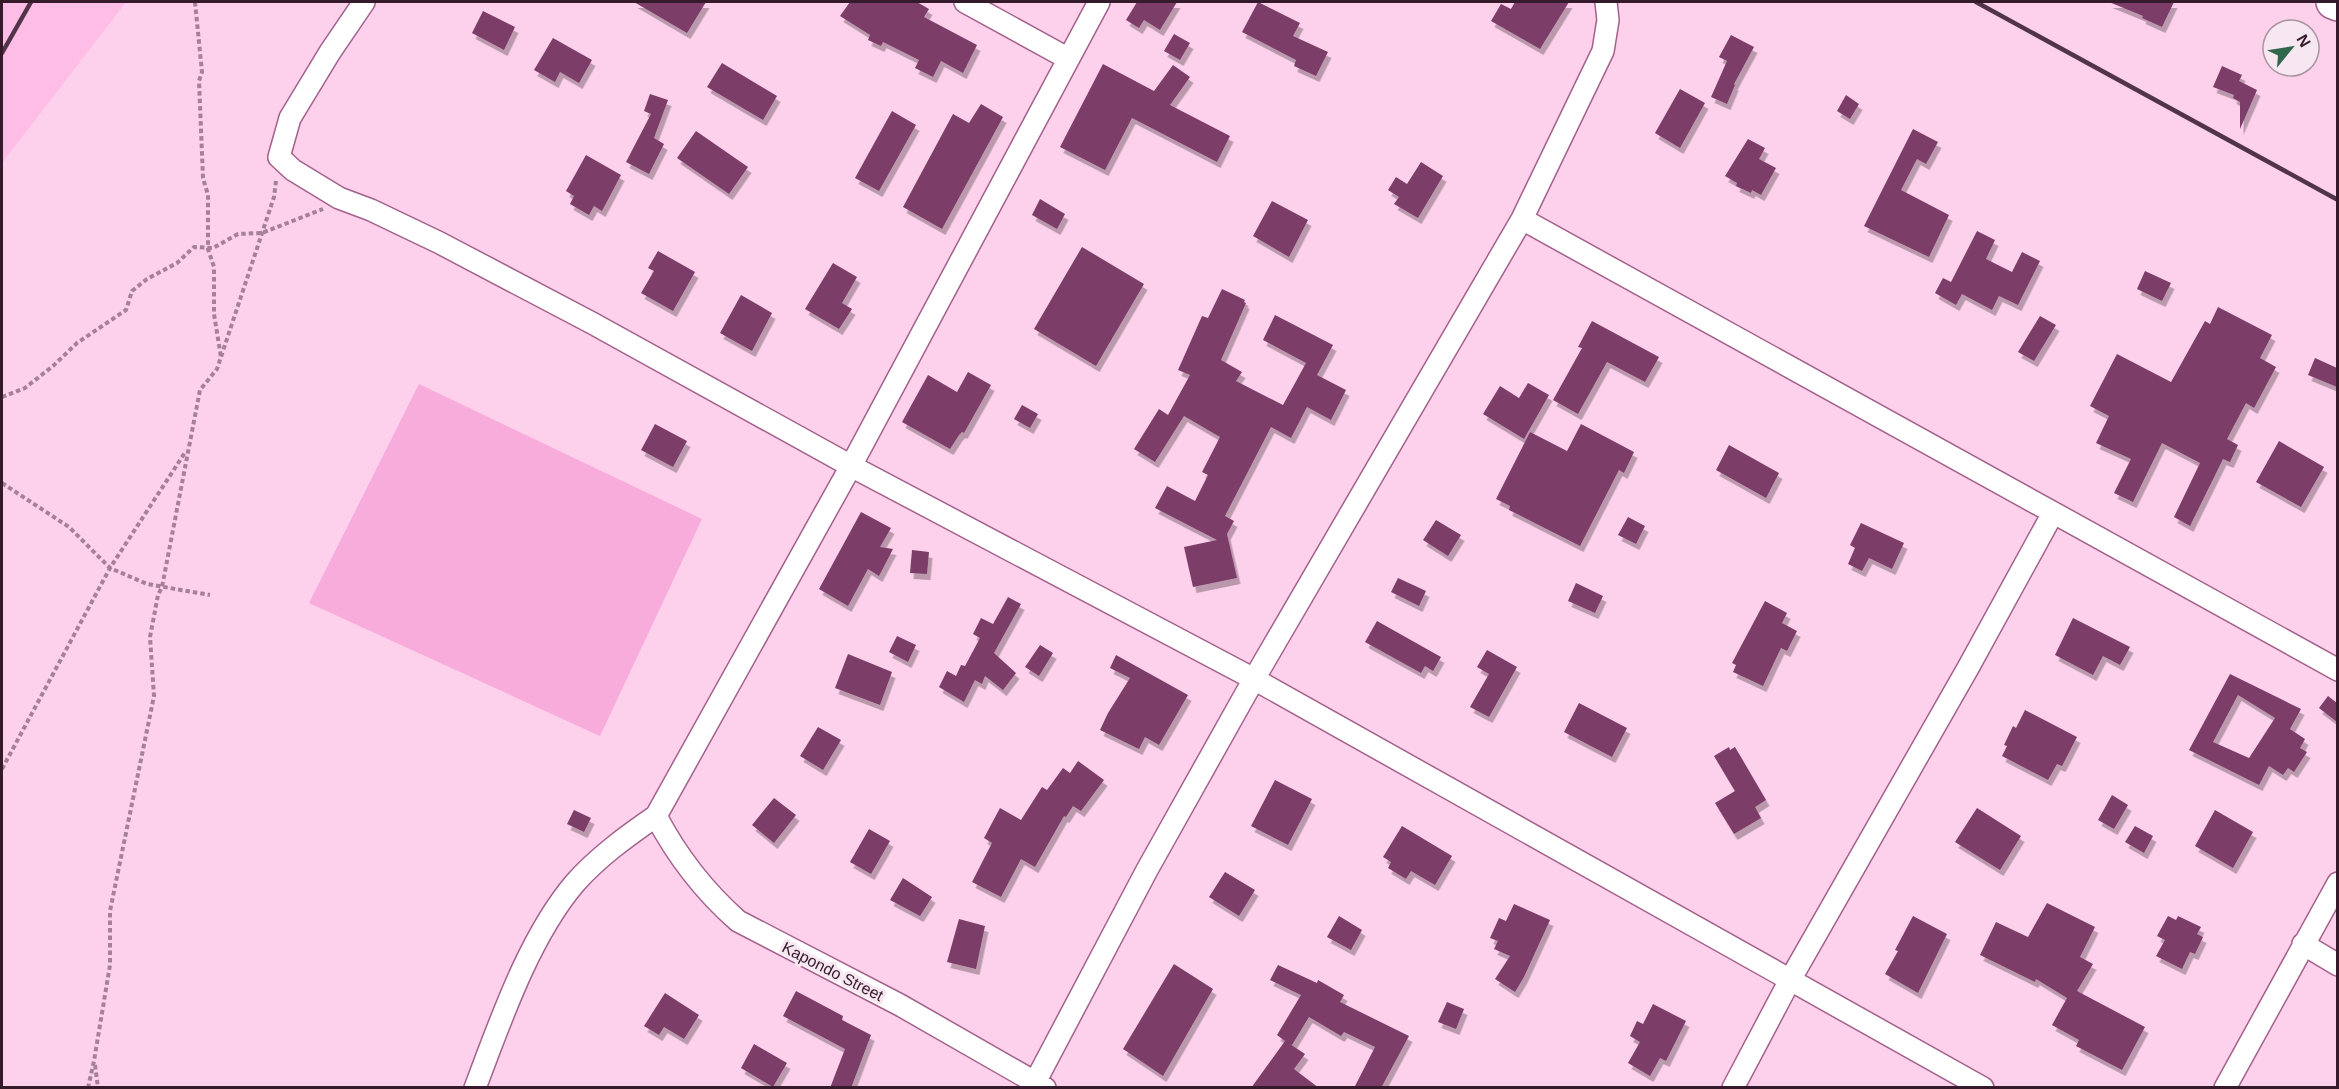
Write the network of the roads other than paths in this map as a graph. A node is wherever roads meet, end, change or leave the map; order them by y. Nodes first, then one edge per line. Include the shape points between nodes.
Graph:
1 (364, 2) edge
2 (965, 2) edge
3 (1099, 2) edge
4 (1606, 2) edge
5 (2333, 2) edge
6 (2337, 4) edge
7 (1067, 58) junction
8 (1522, 219) junction
9 (851, 466) junction
10 (2053, 513) junction
11 (2337, 670) edge
12 (1254, 679) junction
13 (656, 816) junction
14 (2337, 883) edge
15 (2303, 944) junction
16 (2337, 965) edge
17 (1790, 980) junction
18 (1037, 1086) edge
19 (475, 1088) edge
20 (1733, 1088) edge
21 (1983, 1088) edge
22 (2225, 1088) edge

1 - 9 street via 290,118 279,157 339,198 440,243
2 - 7 street
3 - 7 street
4 - 8 street via 1608,20 1603,51
5 - 6 highway
7 - 9 street
8 - 10 street
8 - 12 street
9 - 12 street
9 - 13 street
10 - 11 street
10 - 17 street
12 - 17 street
12 - 18 street via 1147,870
13 - 18 street, Kapondo Street via 698,882 738,921 900,1005
13 - 19 street via 618,843 576,883 551,915 509,999
14 - 15 street
15 - 16 street
15 - 22 street
17 - 20 street
17 - 21 street

